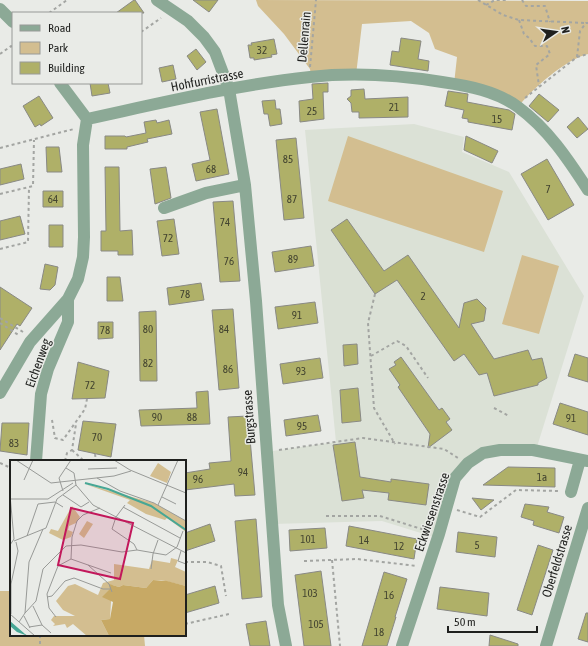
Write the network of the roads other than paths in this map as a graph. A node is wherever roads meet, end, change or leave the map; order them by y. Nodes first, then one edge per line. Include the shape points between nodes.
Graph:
1 (157, 0) edge
2 (0, 9) edge
3 (12, 21) edge
4 (61, 84) edge
5 (229, 89) junction
6 (87, 119) junction
7 (245, 186) junction
8 (588, 190) edge
9 (164, 208) dead end
10 (68, 299) junction
11 (0, 393) edge
12 (36, 460) edge
13 (584, 460) edge
14 (571, 492) road end
15 (588, 508) edge
16 (286, 646) edge
17 (402, 646) edge
18 (546, 646) edge

1 - 5 street, Burgstrasse via 188,21 204,37 215,52
2 - 3 street
4 - 6 street
5 - 6 street, Hohfurristrasse
5 - 7 street, Burgstrasse
5 - 8 street, Hohfurristrasse via 311,76 374,75 482,89 518,107 535,122 561,149
6 - 10 street via 83,145 83,257 78,279
7 - 9 street via 206,192
7 - 16 street, Burgstrasse via 256,300 278,605
10 - 11 street via 27,338
10 - 12 street, Eichenweg via 68,322 48,369 41,394
13 - 14 street
13 - 17 street, Eckwiesenstrasse via 533,450 500,450 482,453 468,463 455,478
15 - 18 street, Oberfeldstrasse

